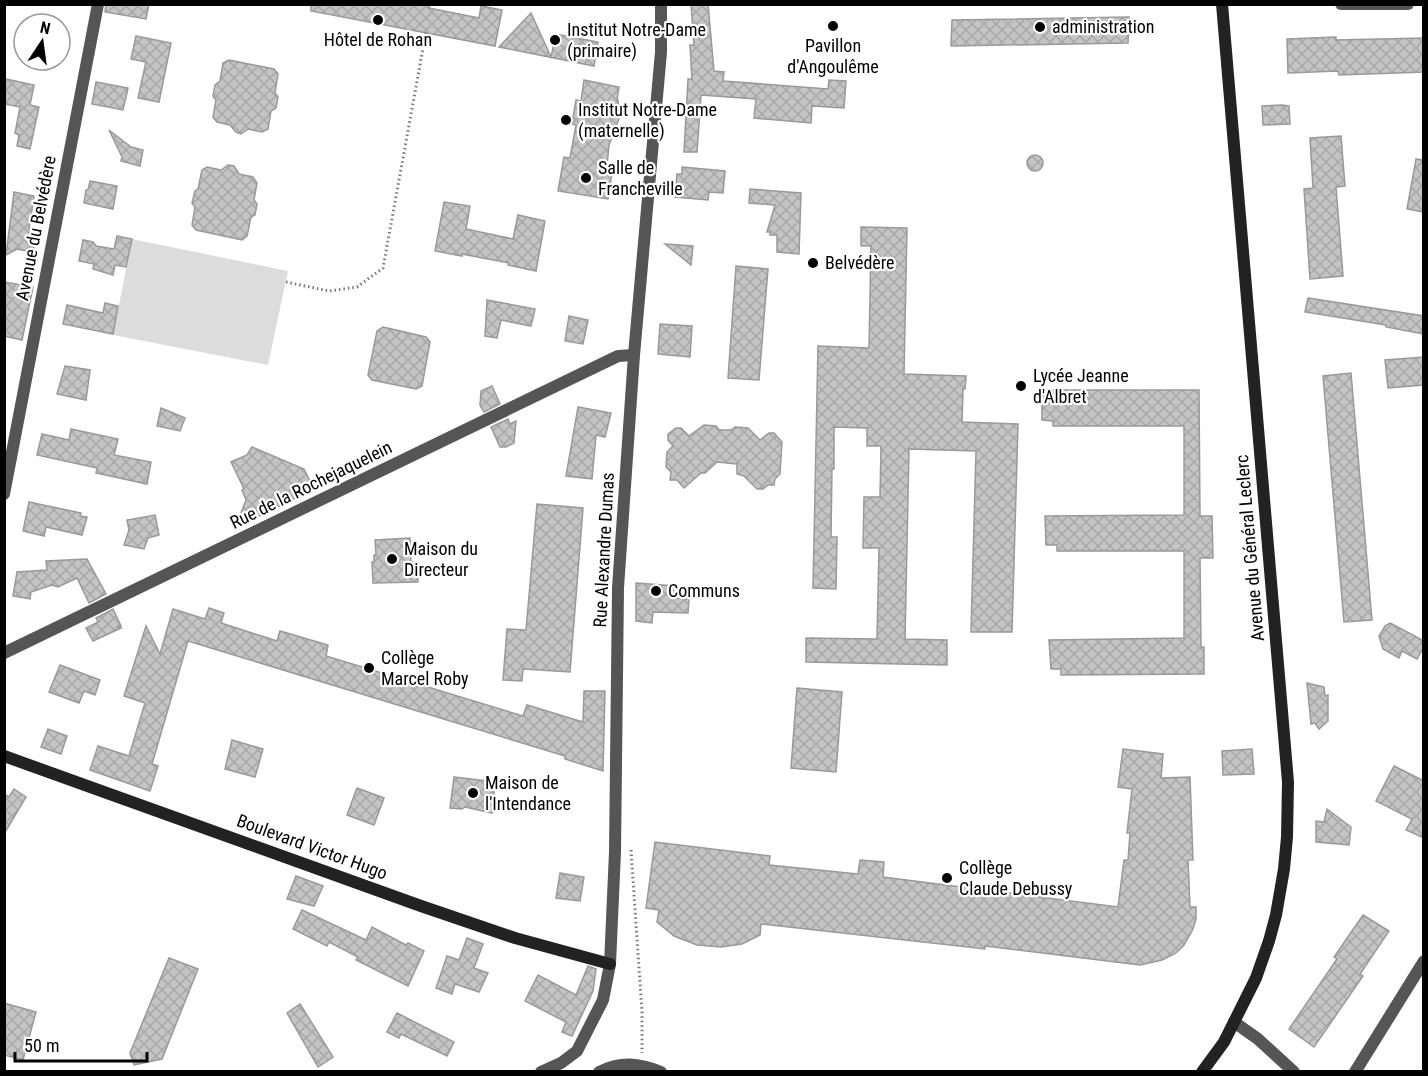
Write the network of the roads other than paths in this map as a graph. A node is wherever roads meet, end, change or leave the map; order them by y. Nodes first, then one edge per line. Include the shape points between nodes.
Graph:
1 (98, 4) edge
2 (661, 4) edge
3 (1222, 4) edge
4 (1341, 4) edge
5 (1408, 4) edge
6 (634, 355) junction
7 (4, 494) edge
8 (4, 653) edge
9 (4, 756) edge
10 (1424, 961) edge
11 (610, 964) junction
12 (1234, 1022) junction
13 (541, 1071) edge
14 (599, 1071) edge
15 (661, 1071) edge
16 (1202, 1071) edge
17 (1294, 1071) edge
18 (1355, 1071) edge

1 - 7 street, Avenue du Belvédère
2 - 6 street, Rue Alexandre Dumas via 661,52
3 - 12 main road, Avenue du Général Leclerc via 1288,782 1287,837 1276,915 1256,978
4 - 5 street
6 - 8 street, Rue de la Rochejaquelein via 618,356
6 - 11 street, Rue Alexandre Dumas via 618,588
9 - 11 main road, Boulevard Victor Hugo via 421,906 515,938
10 - 18 street
11 - 13 street, Rue Alexandre Dumas via 603,1000 577,1052
12 - 16 main road, Avenue du Général Leclerc
12 - 17 street
14 - 15 street via 612,1065 642,1064

